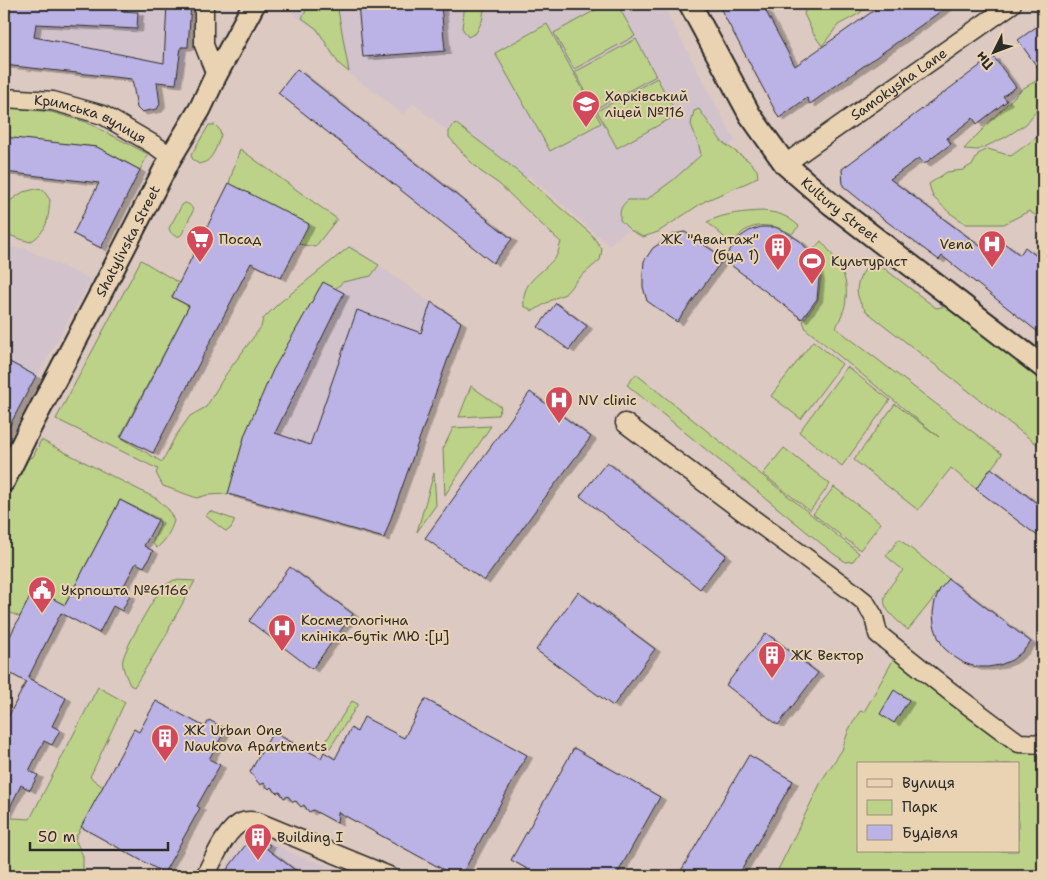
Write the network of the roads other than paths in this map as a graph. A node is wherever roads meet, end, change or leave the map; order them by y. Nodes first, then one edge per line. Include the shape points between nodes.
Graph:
1 (204, 4) edge
2 (254, 4) edge
3 (690, 4) edge
4 (1012, 4) edge
5 (216, 75) junction
6 (4, 98) edge
7 (171, 157) junction
8 (785, 164) junction
9 (1043, 367) edge
10 (625, 423) dead end
11 (4, 480) edge
12 (1043, 744) edge
13 (205, 876) edge
14 (389, 876) edge

1 - 5 street via 204,45
2 - 5 street, Shatylivska Street
3 - 8 street, Kultury Street via 750,115
4 - 8 street, Samokysha Lane
5 - 7 street, Shatylivska Street
6 - 7 street, Кримська вулиця via 52,101 103,115
7 - 11 street, Shatylivska Street
8 - 9 street, Kultury Street via 831,204
10 - 12 street via 864,601 874,617 878,634 952,693 1019,743
13 - 14 street via 228,835 241,822 250,820

